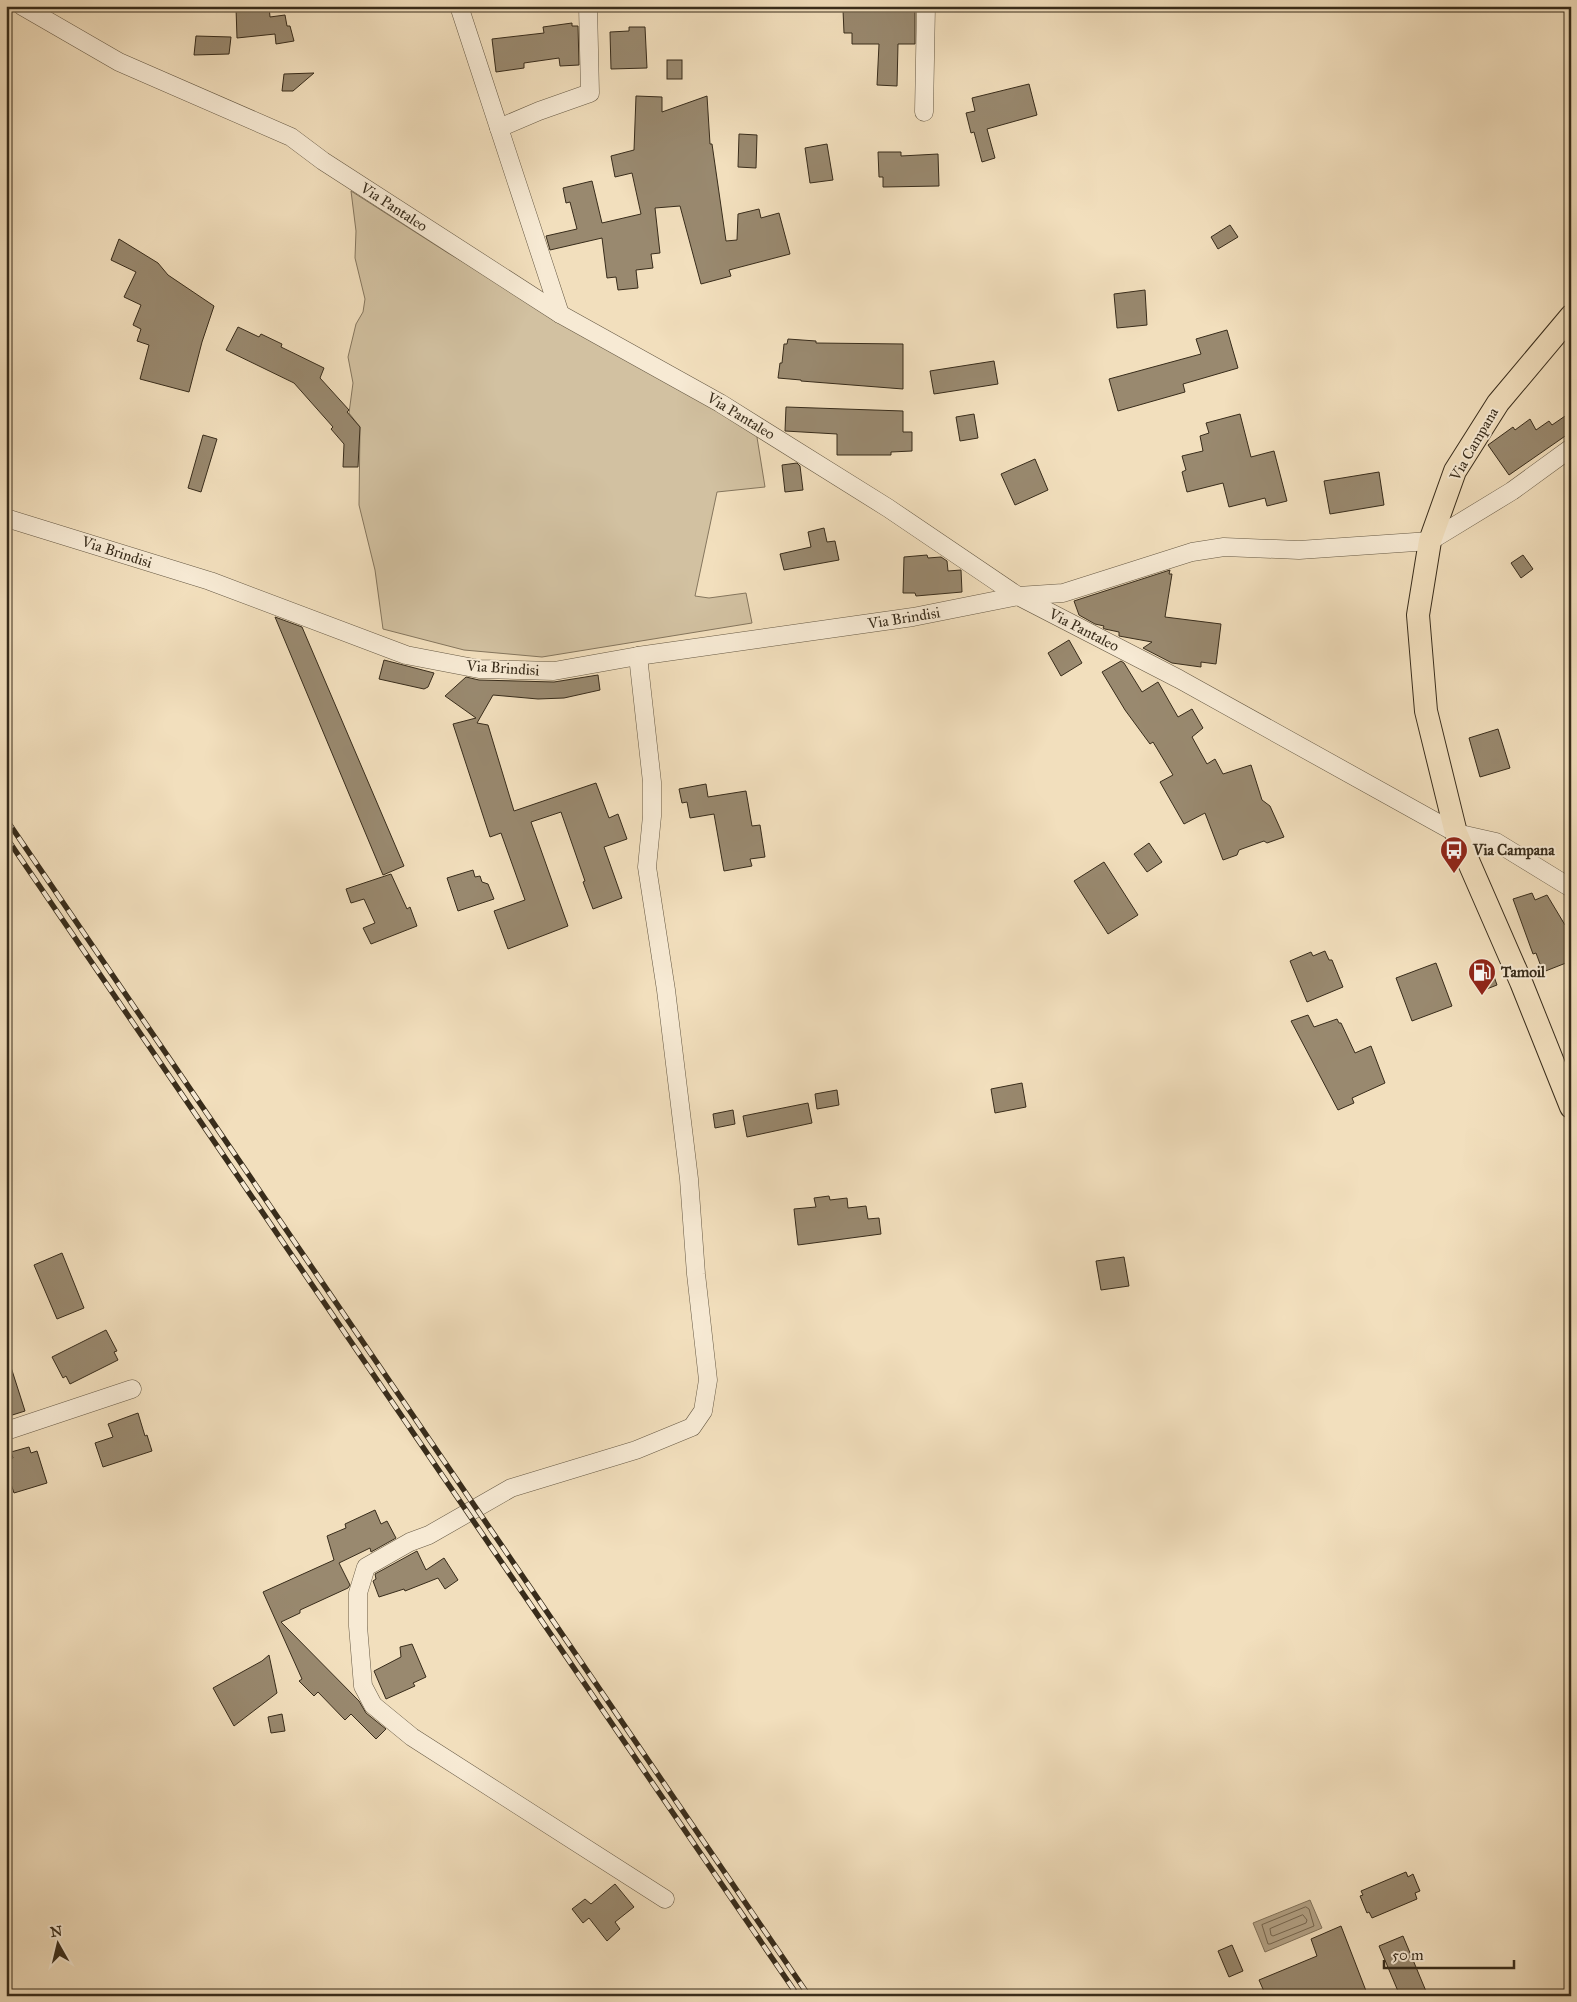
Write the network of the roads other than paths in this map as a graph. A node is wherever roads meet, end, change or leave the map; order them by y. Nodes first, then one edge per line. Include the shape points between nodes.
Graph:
1 (22, 6) edge
2 (459, 6) edge
3 (588, 6) edge
4 (926, 6) edge
5 (924, 112) dead end
6 (499, 128) junction
7 (560, 314) junction
8 (1571, 316) edge
9 (1571, 448) edge
10 (6, 518) edge
11 (1430, 541) junction
12 (1018, 596) junction
13 (638, 656) junction
14 (1456, 834) junction
15 (1571, 888) edge
16 (1571, 1107) edge
17 (132, 1389) dead end
18 (6, 1431) edge
19 (665, 1899) dead end

1 - 7 street, Via Pantaleo via 119,62 291,137
2 - 6 street
3 - 6 street via 590,92
4 - 5 street
6 - 7 street
7 - 12 street, Via Pantaleo via 720,403 888,508
8 - 11 main road, Via Campana via 1498,403 1455,471
9 - 11 street via 1512,491
10 - 13 street, Via Brindisi via 210,581 406,655 479,669 554,671
11 - 12 street, Via Brindisi via 1299,550 1224,547 1192,552 1063,593
11 - 14 main road, Via Campana via 1418,615 1425,701
12 - 13 street, Via Brindisi via 913,617
12 - 14 street, Via Pantaleo via 1179,679
13 - 19 street via 652,782 647,867 689,1179 708,1380 703,1411 692,1427 636,1450 511,1488 366,1567 358,1594 358,1626 363,1686 373,1706 412,1737
14 - 15 street, Via Pantaleo via 1496,842
14 - 16 main road, Via Campana
17 - 18 street

